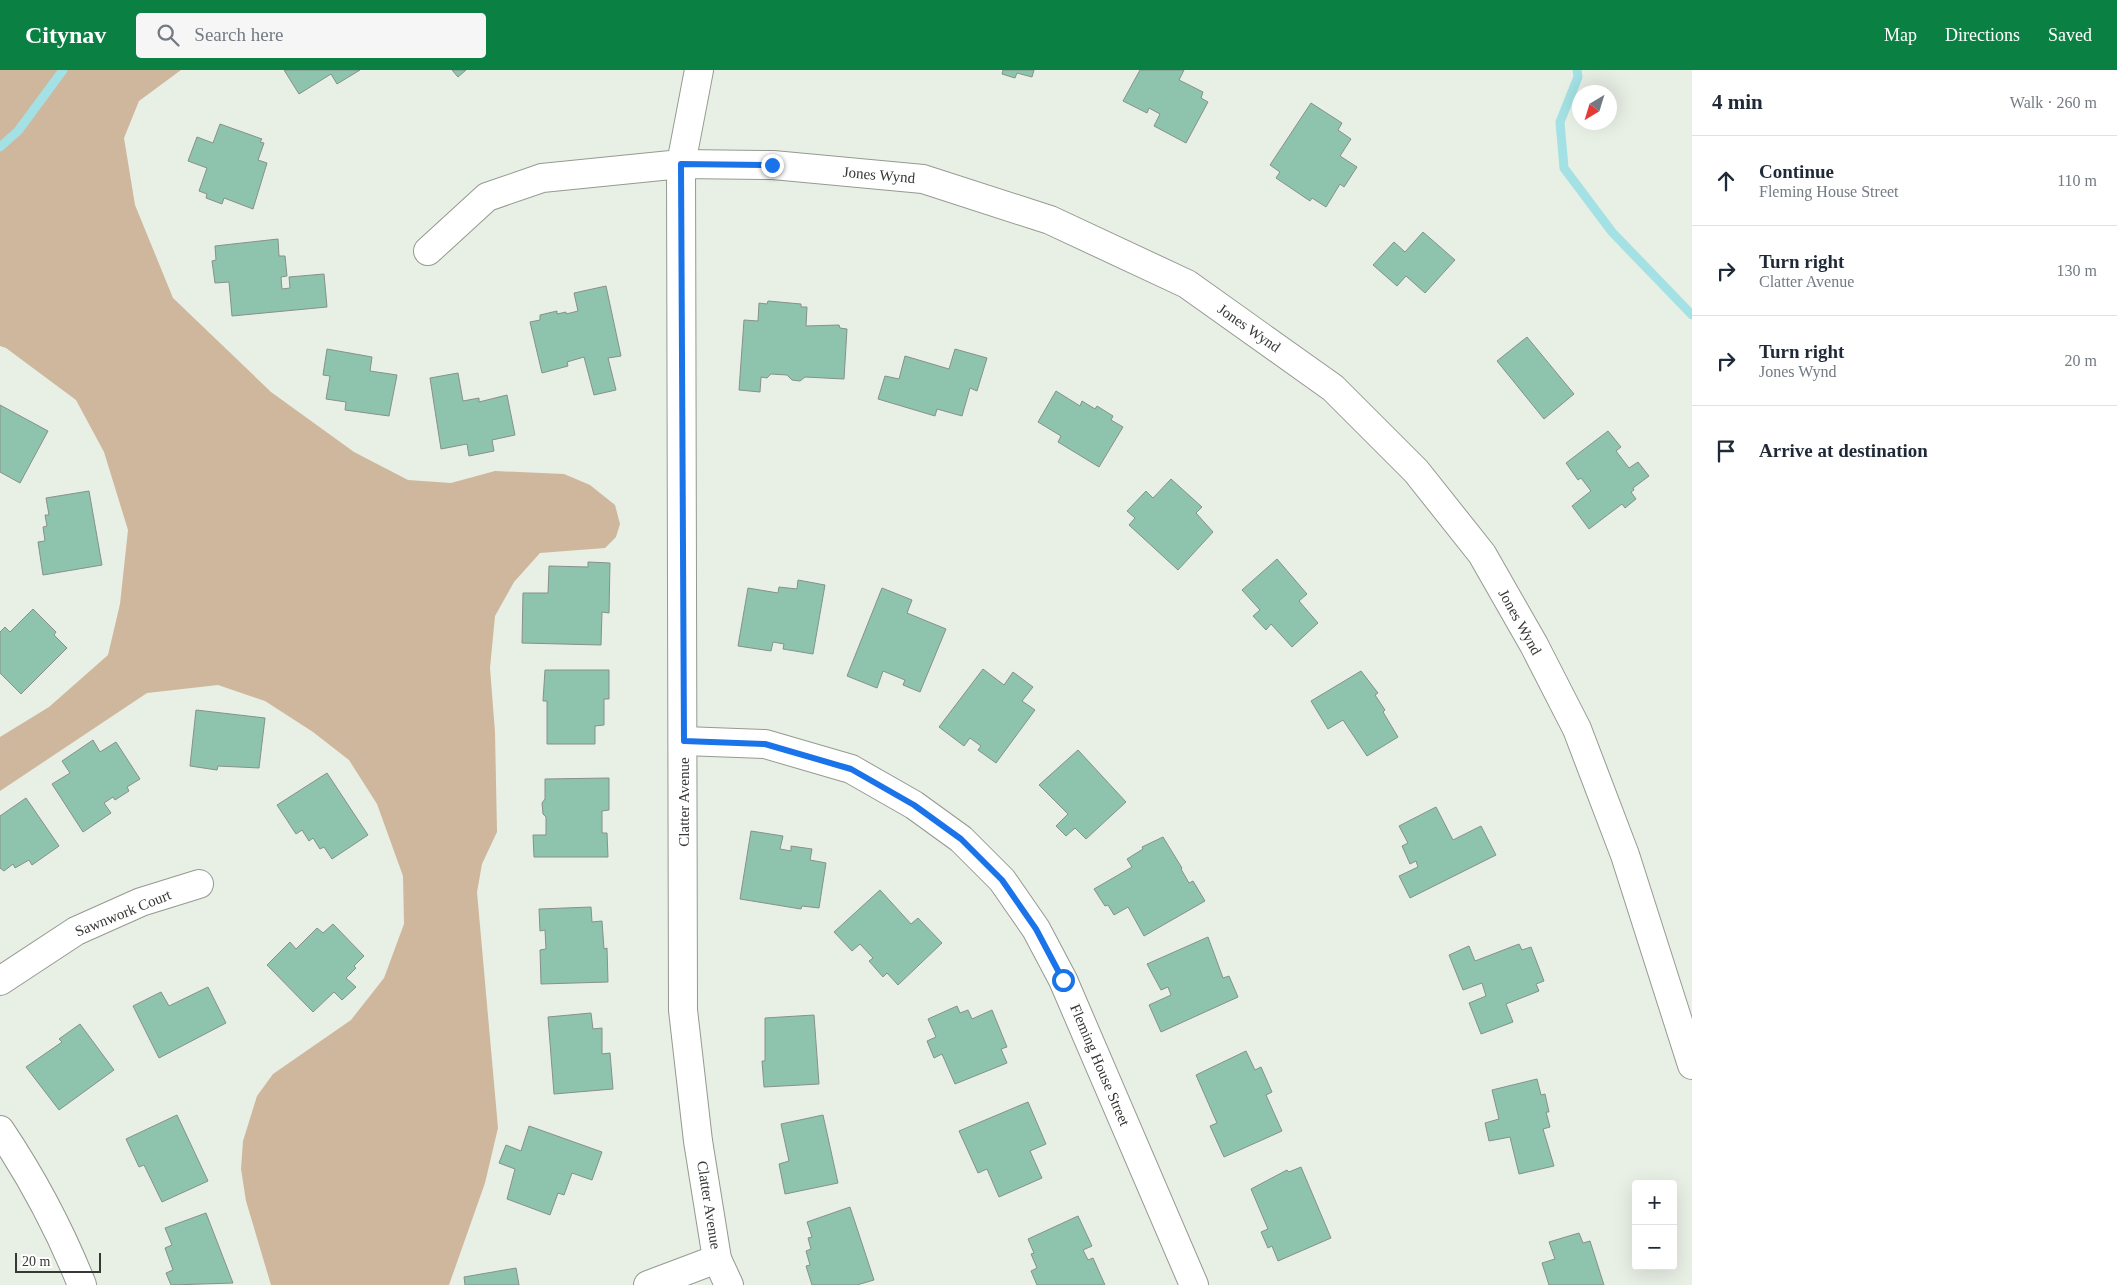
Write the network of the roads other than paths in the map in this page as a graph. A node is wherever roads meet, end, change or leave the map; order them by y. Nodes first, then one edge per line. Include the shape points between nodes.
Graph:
1 (699, 70) edge
2 (681, 164) junction
3 (428, 251) dead end
4 (684, 741) junction
5 (199, 884) dead end
6 (0, 981) edge
7 (1692, 1065) edge
8 (0, 1130) edge
9 (718, 1259) junction
10 (82, 1285) edge
11 (648, 1285) edge
12 (729, 1285) edge
13 (1194, 1285) edge

1 - 2 street, Clatter Avenue
2 - 3 street, Jones Wynd via 542,178 487,197
2 - 4 street, Clatter Avenue
2 - 7 street, Jones Wynd via 772,165 923,179 1050,220 1188,284 1333,388 1416,471 1482,554 1534,645 1577,729 1625,855
4 - 9 street, Clatter Avenue via 683,1010 698,1141
4 - 13 street, Fleming House Street via 765,744 851,769 914,805 961,839 1002,880 1036,929 1063,980
5 - 6 street, Sawnwork Court via 141,902 76,931
8 - 10 street via 34,1182
9 - 11 street
9 - 12 street, Clatter Avenue

